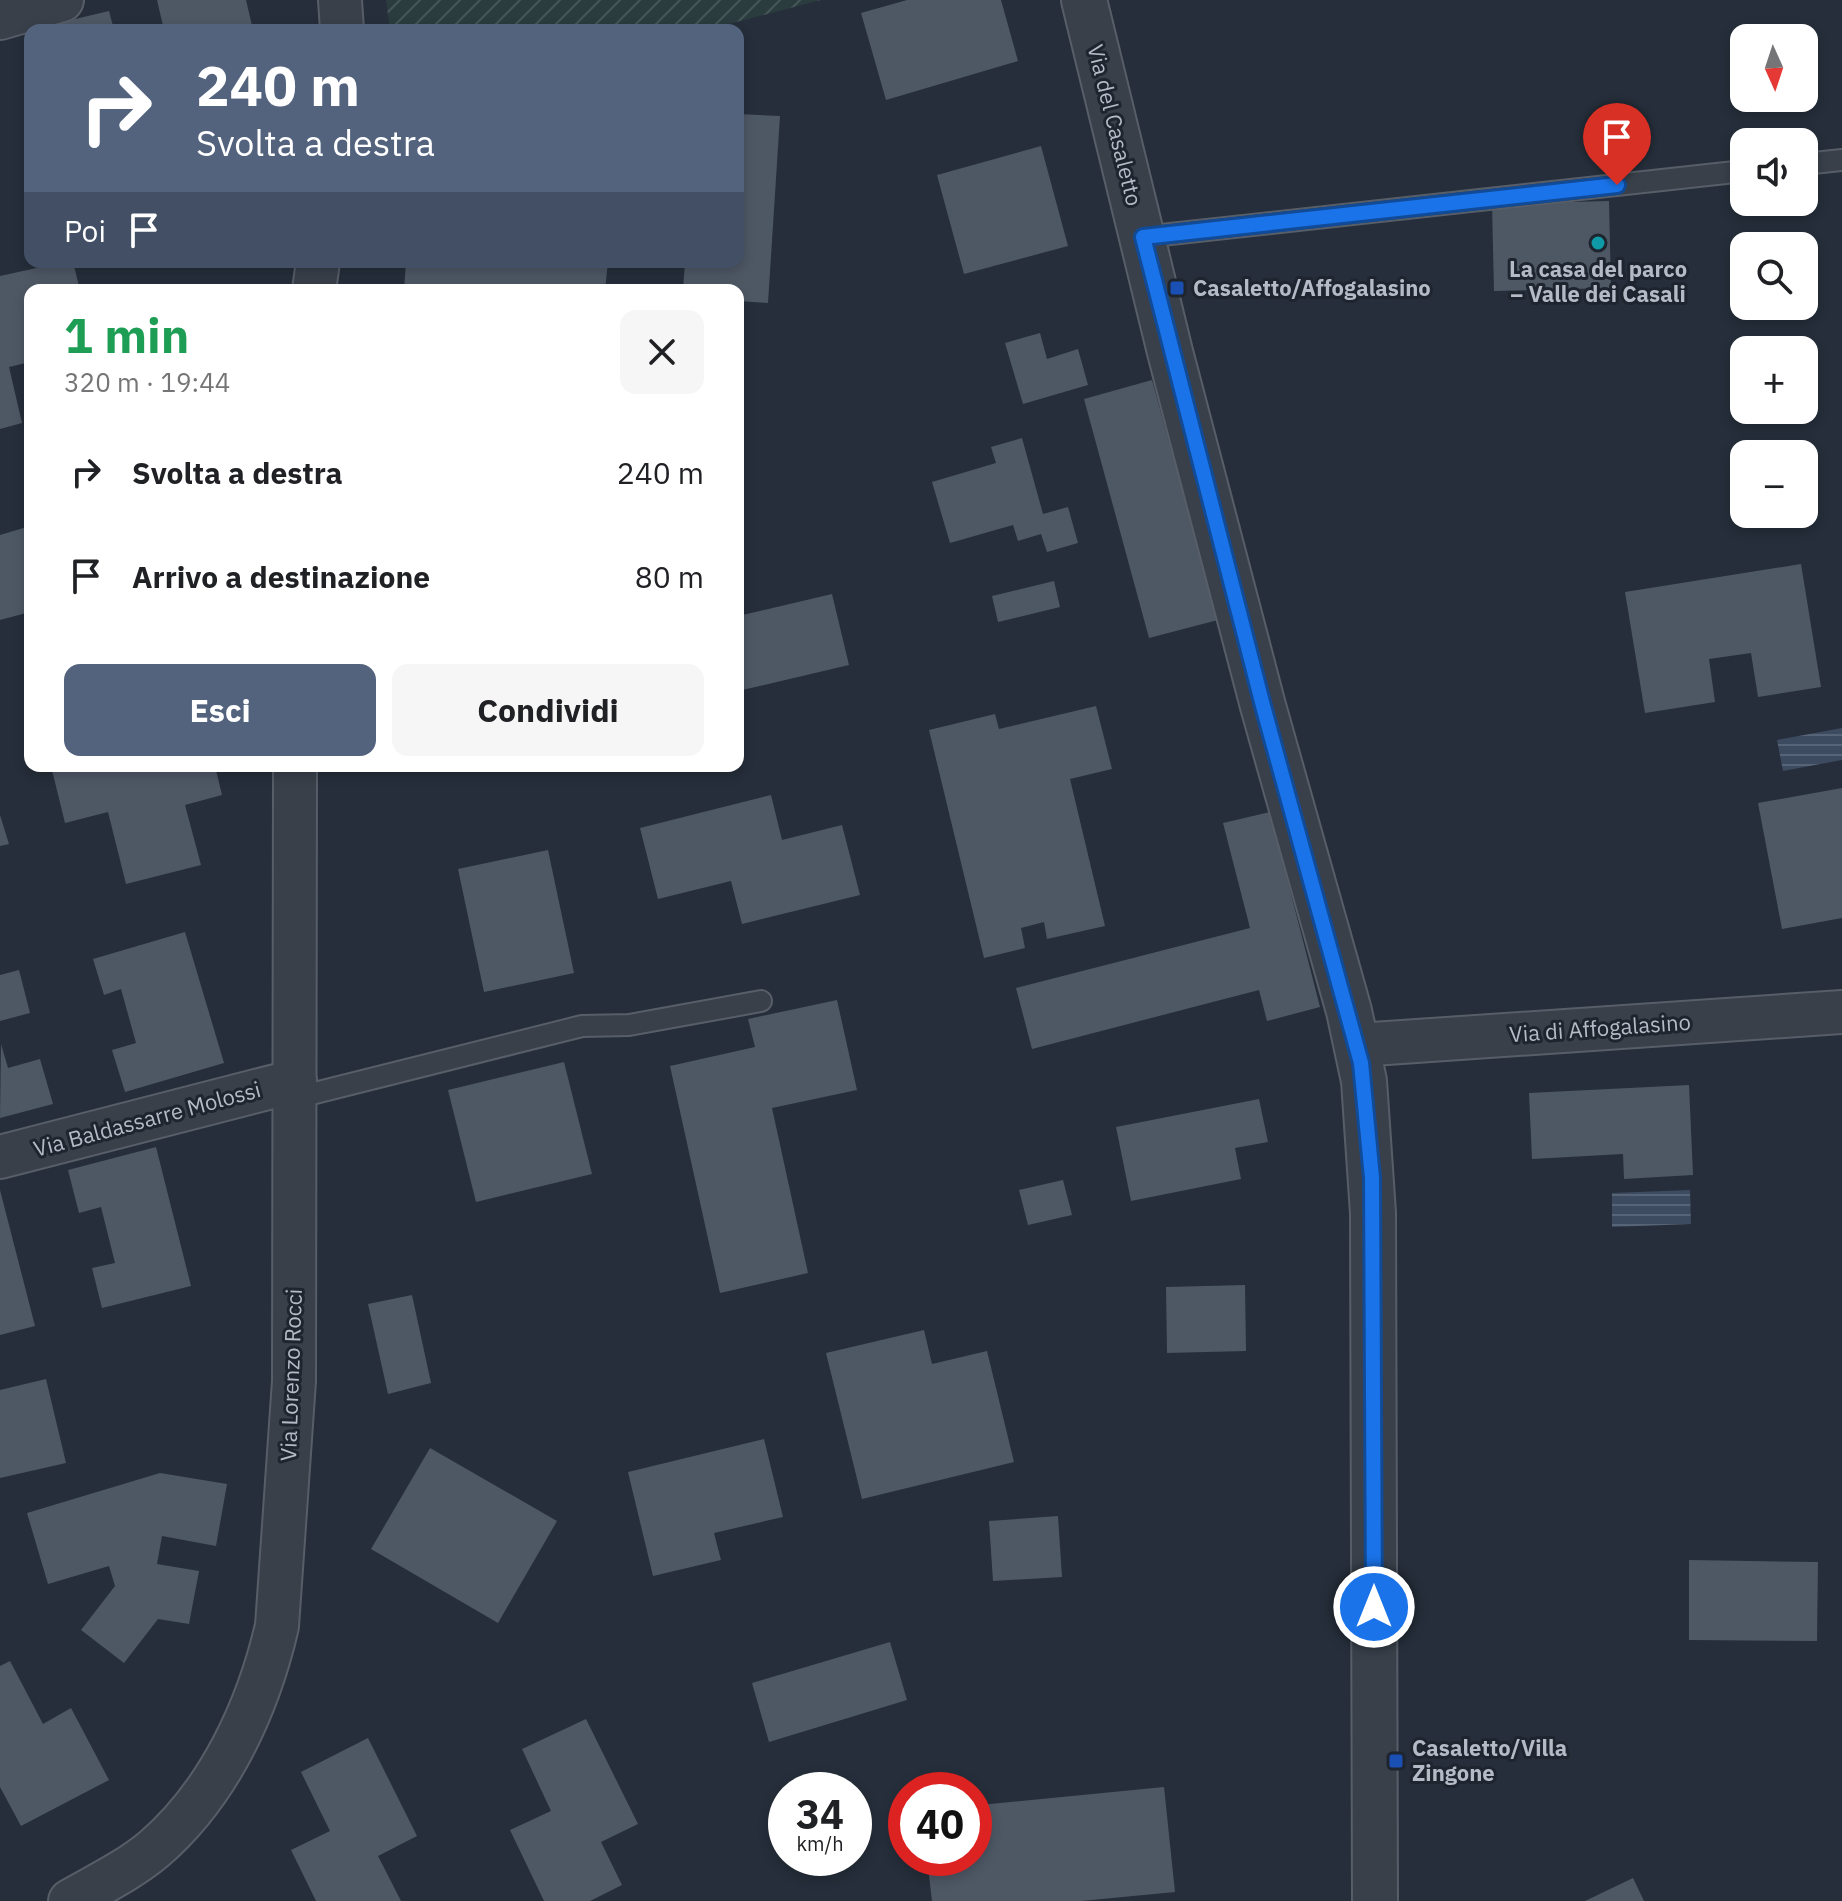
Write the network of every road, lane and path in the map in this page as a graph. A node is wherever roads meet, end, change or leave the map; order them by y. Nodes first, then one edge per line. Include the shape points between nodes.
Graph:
1 (62, 0) edge
2 (340, 0) edge
3 (1084, 0) edge
4 (0, 18) edge
5 (342, 24) edge
6 (1842, 160) edge
7 (1818, 163) edge
8 (1730, 173) edge
9 (1143, 237) junction
10 (295, 772) edge
11 (761, 1001) dead end
12 (1842, 1012) edge
13 (1358, 1045) junction
14 (295, 1090) junction
15 (0, 1157) edge
16 (70, 1901) edge
17 (1375, 1901) edge

1 - 4 street
2 - 5 street
3 - 9 street, Via del Casaletto
6 - 7 lane
8 - 9 lane
9 - 13 street, Via del Casaletto via 1263,706
10 - 14 street, Via Lorenzo Rocci
11 - 14 lane via 629,1025 582,1026
12 - 13 street, Via di Affogalasino
13 - 17 street, Via del Casaletto via 1373,1201
14 - 15 street, Via Baldassarre Molossi
14 - 16 street, Via Lorenzo Rocci via 294,1381 282,1585 268,1665 233,1744 194,1808 136,1863

